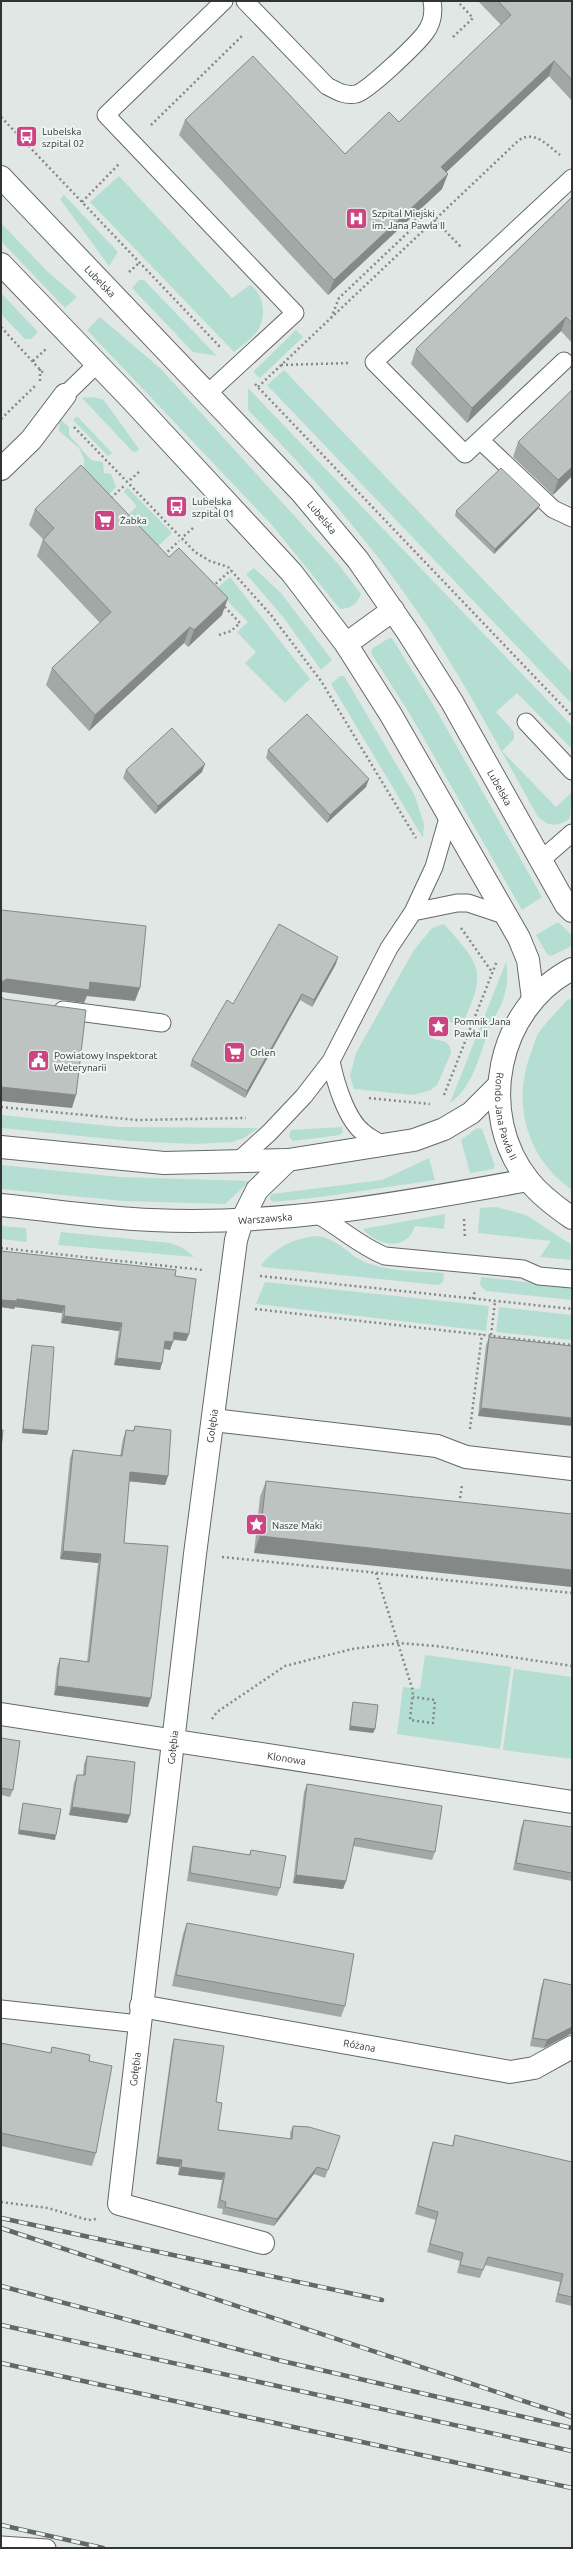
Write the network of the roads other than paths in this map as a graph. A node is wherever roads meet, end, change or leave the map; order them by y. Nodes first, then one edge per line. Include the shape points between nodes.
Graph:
1 (224, 1) edge
2 (245, 1) edge
3 (432, 1) edge
4 (1, 177) edge
5 (572, 178) edge
6 (1, 264) edge
7 (564, 361) dead end
8 (97, 364) junction
9 (207, 394) junction
10 (60, 401) joint
11 (480, 440) junction
12 (1, 469) edge
13 (572, 518) edge
14 (393, 610) junction
15 (346, 644) junction
16 (526, 722) dead end
17 (572, 771) edge
18 (448, 818) junction
19 (572, 833) edge
20 (541, 860) junction
21 (572, 911) edge
22 (413, 912) junction
23 (504, 915) junction
24 (572, 969) edge
25 (533, 999) junction
26 (47, 1008) edge
27 (162, 1023) dead end
28 (330, 1060) junction
29 (498, 1086) junction
30 (385, 1146) junction
31 (1, 1147) edge
32 (288, 1160) junction
33 (237, 1162) junction
34 (528, 1180) junction
35 (1, 1205) edge
36 (318, 1215) junction
37 (572, 1218) edge
38 (242, 1220) junction
39 (572, 1279) edge
40 (213, 1420) junction
41 (572, 1469) edge
42 (1, 1714) edge
43 (185, 1742) junction
44 (572, 1802) edge
45 (1, 2009) edge
46 (140, 2015) junction
47 (572, 2047) edge
48 (263, 2243) dead end
49 (1, 2545) edge
50 (47, 2548) edge

1 - 9 lane via 106,115 295,313
2 - 3 lane via 327,86 341,94 356,94 369,87 425,33 434,9
4 - 9 main road, Lubelska
5 - 11 lane via 374,362 465,454
6 - 8 main road
7 - 11 lane
8 - 10 lane
8 - 15 main road via 292,573
9 - 14 main road, Lubelska via 302,493 358,560
10 - 12 main road via 31,440
11 - 13 lane via 553,510
14 - 15 main road
14 - 20 main road, Lubelska via 452,702
15 - 18 main road via 391,715
16 - 17 lane
18 - 22 lane via 434,867
18 - 23 main road
19 - 20 lane
20 - 21 main road, Lubelska via 566,905
22 - 23 lane via 468,902
22 - 28 lane via 389,948
23 - 25 main road via 519,938 528,960
24 - 25 main road, Rondo Jana Pawła II via 560,975
25 - 29 main road, Rondo Jana Pawła II via 515,1025 506,1047
26 - 27 lane
28 - 30 lane via 336,1087 362,1133
28 - 33 lane via 304,1096
29 - 30 main road via 471,1113 444,1129 414,1140
29 - 34 main road, Rondo Jana Pawła II via 501,1116 508,1144
30 - 32 main road
31 - 33 main road via 164,1163
32 - 33 main road
32 - 38 main road, Gołębia via 257,1190
34 - 36 main road, Warszawska
34 - 37 main road, Rondo Jana Pawła II via 550,1204
35 - 38 main road, Warszawska via 151,1220
36 - 38 main road, Warszawska
36 - 39 lane via 366,1248 385,1256 522,1269 539,1276
38 - 40 main road, Gołębia via 236,1240
40 - 41 main road via 437,1446 466,1457
40 - 43 main road, Gołębia via 195,1554
42 - 43 main road, Klonowa
43 - 44 main road, Klonowa
43 - 46 main road, Gołębia
45 - 46 lane
46 - 47 main road, Różana via 510,2072 534,2068
46 - 48 main road, Gołębia via 119,2204
49 - 50 lane

